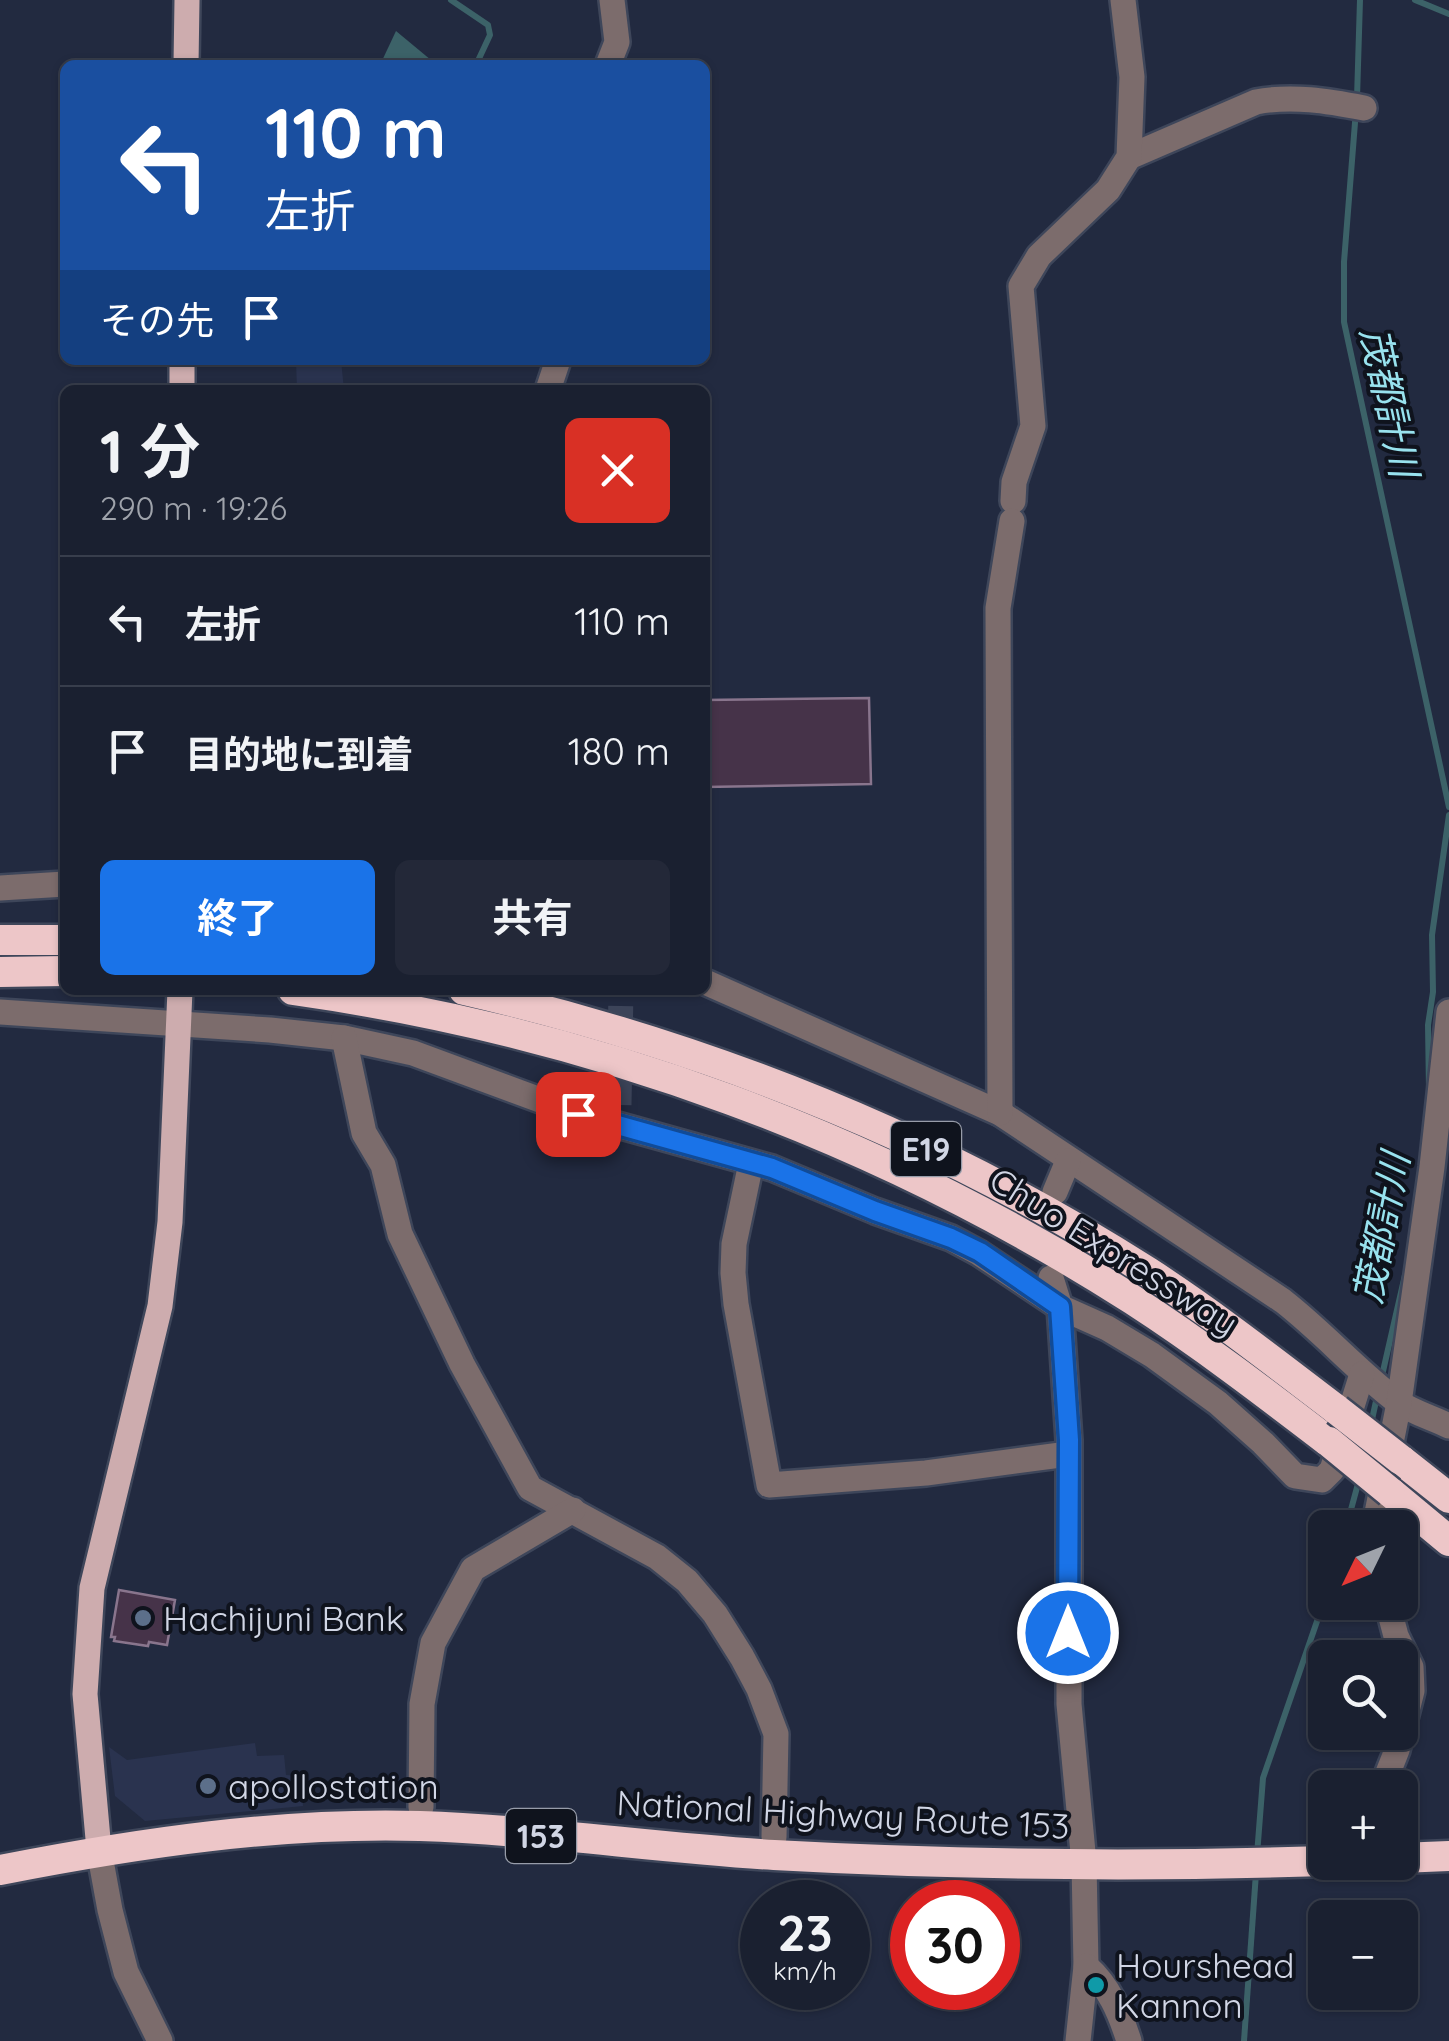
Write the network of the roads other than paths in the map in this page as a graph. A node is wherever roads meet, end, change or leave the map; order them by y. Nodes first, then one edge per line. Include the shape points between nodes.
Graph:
1 (187, 0) edge
2 (612, 0) edge
3 (1123, 0) edge
4 (186, 60) edge
5 (610, 60) edge
6 (1354, 106) dead end
7 (1129, 156) junction
8 (60, 884) edge
9 (0, 888) edge
10 (0, 940) edge
11 (60, 940) edge
12 (0, 972) edge
13 (60, 972) edge
14 (710, 984) edge
15 (180, 995) edge
16 (322, 995) edge
17 (483, 995) edge
18 (1449, 1010) edge
19 (0, 1012) edge
20 (180, 1024) junction
21 (344, 1038) junction
22 (1446, 1091) edge
23 (1000, 1113) junction
24 (1068, 1161) junction
25 (751, 1163) junction
26 (1441, 1170) edge
27 (1055, 1192) dead end
28 (1051, 1278) dead end
29 (1060, 1307) junction
30 (1380, 1386) junction
31 (1449, 1426) edge
32 (1068, 1454) junction
33 (1449, 1498) edge
34 (573, 1510) junction
35 (1375, 1510) edge
36 (1449, 1540) edge
37 (1392, 1620) edge
38 (1389, 1770) edge
39 (421, 1807) dead end
40 (774, 1837) dead end
41 (99, 1850) junction
42 (1449, 1856) edge
43 (1418, 1857) edge
44 (1308, 1861) edge
45 (1084, 1864) junction
46 (0, 1870) edge
47 (1086, 1966) junction
48 (160, 2041) edge
49 (1078, 2041) edge
50 (1129, 2041) edge

1 - 4 main road
2 - 5 street via 617,42
3 - 7 street via 1132,77
6 - 7 street via 1256,102
7 - 23 street via 1108,190 1039,256 1022,286 1033,426 1014,482 998,608
8 - 9 street
10 - 11 highway
12 - 13 highway
14 - 23 street
15 - 20 main road
16 - 36 highway, Chuo Expressway / E19, bridge via 604,1057 832,1138 933,1186 1132,1300 1234,1369
17 - 33 highway, Chuo Expressway / E19, bridge via 612,1029 844,1111 1044,1210 1149,1272
18 - 22 street
19 - 20 street
20 - 21 street
20 - 41 main road via 160,1306 92,1588 85,1694
21 - 25 street via 413,1053 578,1114 619,1115
21 - 34 street via 364,1133 383,1165 400,1234 462,1364 530,1488
22 - 26 street
23 - 24 street
24 - 27 street
24 - 30 street via 1283,1301
25 - 29 street via 951,1238
25 - 32 street via 733,1273 769,1486
26 - 30 street
28 - 29 street
29 - 30 street via 1106,1328 1218,1402 1294,1476 1322,1480 1332,1470
29 - 32 street
30 - 31 street
30 - 35 street
32 - 45 street via 1069,1704
34 - 39 street via 473,1569 432,1643 422,1704
34 - 40 street via 686,1581 742,1657 776,1734
37 - 38 street via 1411,1666 1412,1691
41 - 45 highway, National Highway Route 153 / 153 via 288,1830 420,1826 774,1854
41 - 46 highway, National Highway Route 153 / 153
41 - 48 street via 126,1972
42 - 43 highway
44 - 45 highway, National Highway Route 153 / 153
45 - 47 street
47 - 49 street
47 - 50 street via 1112,1999

